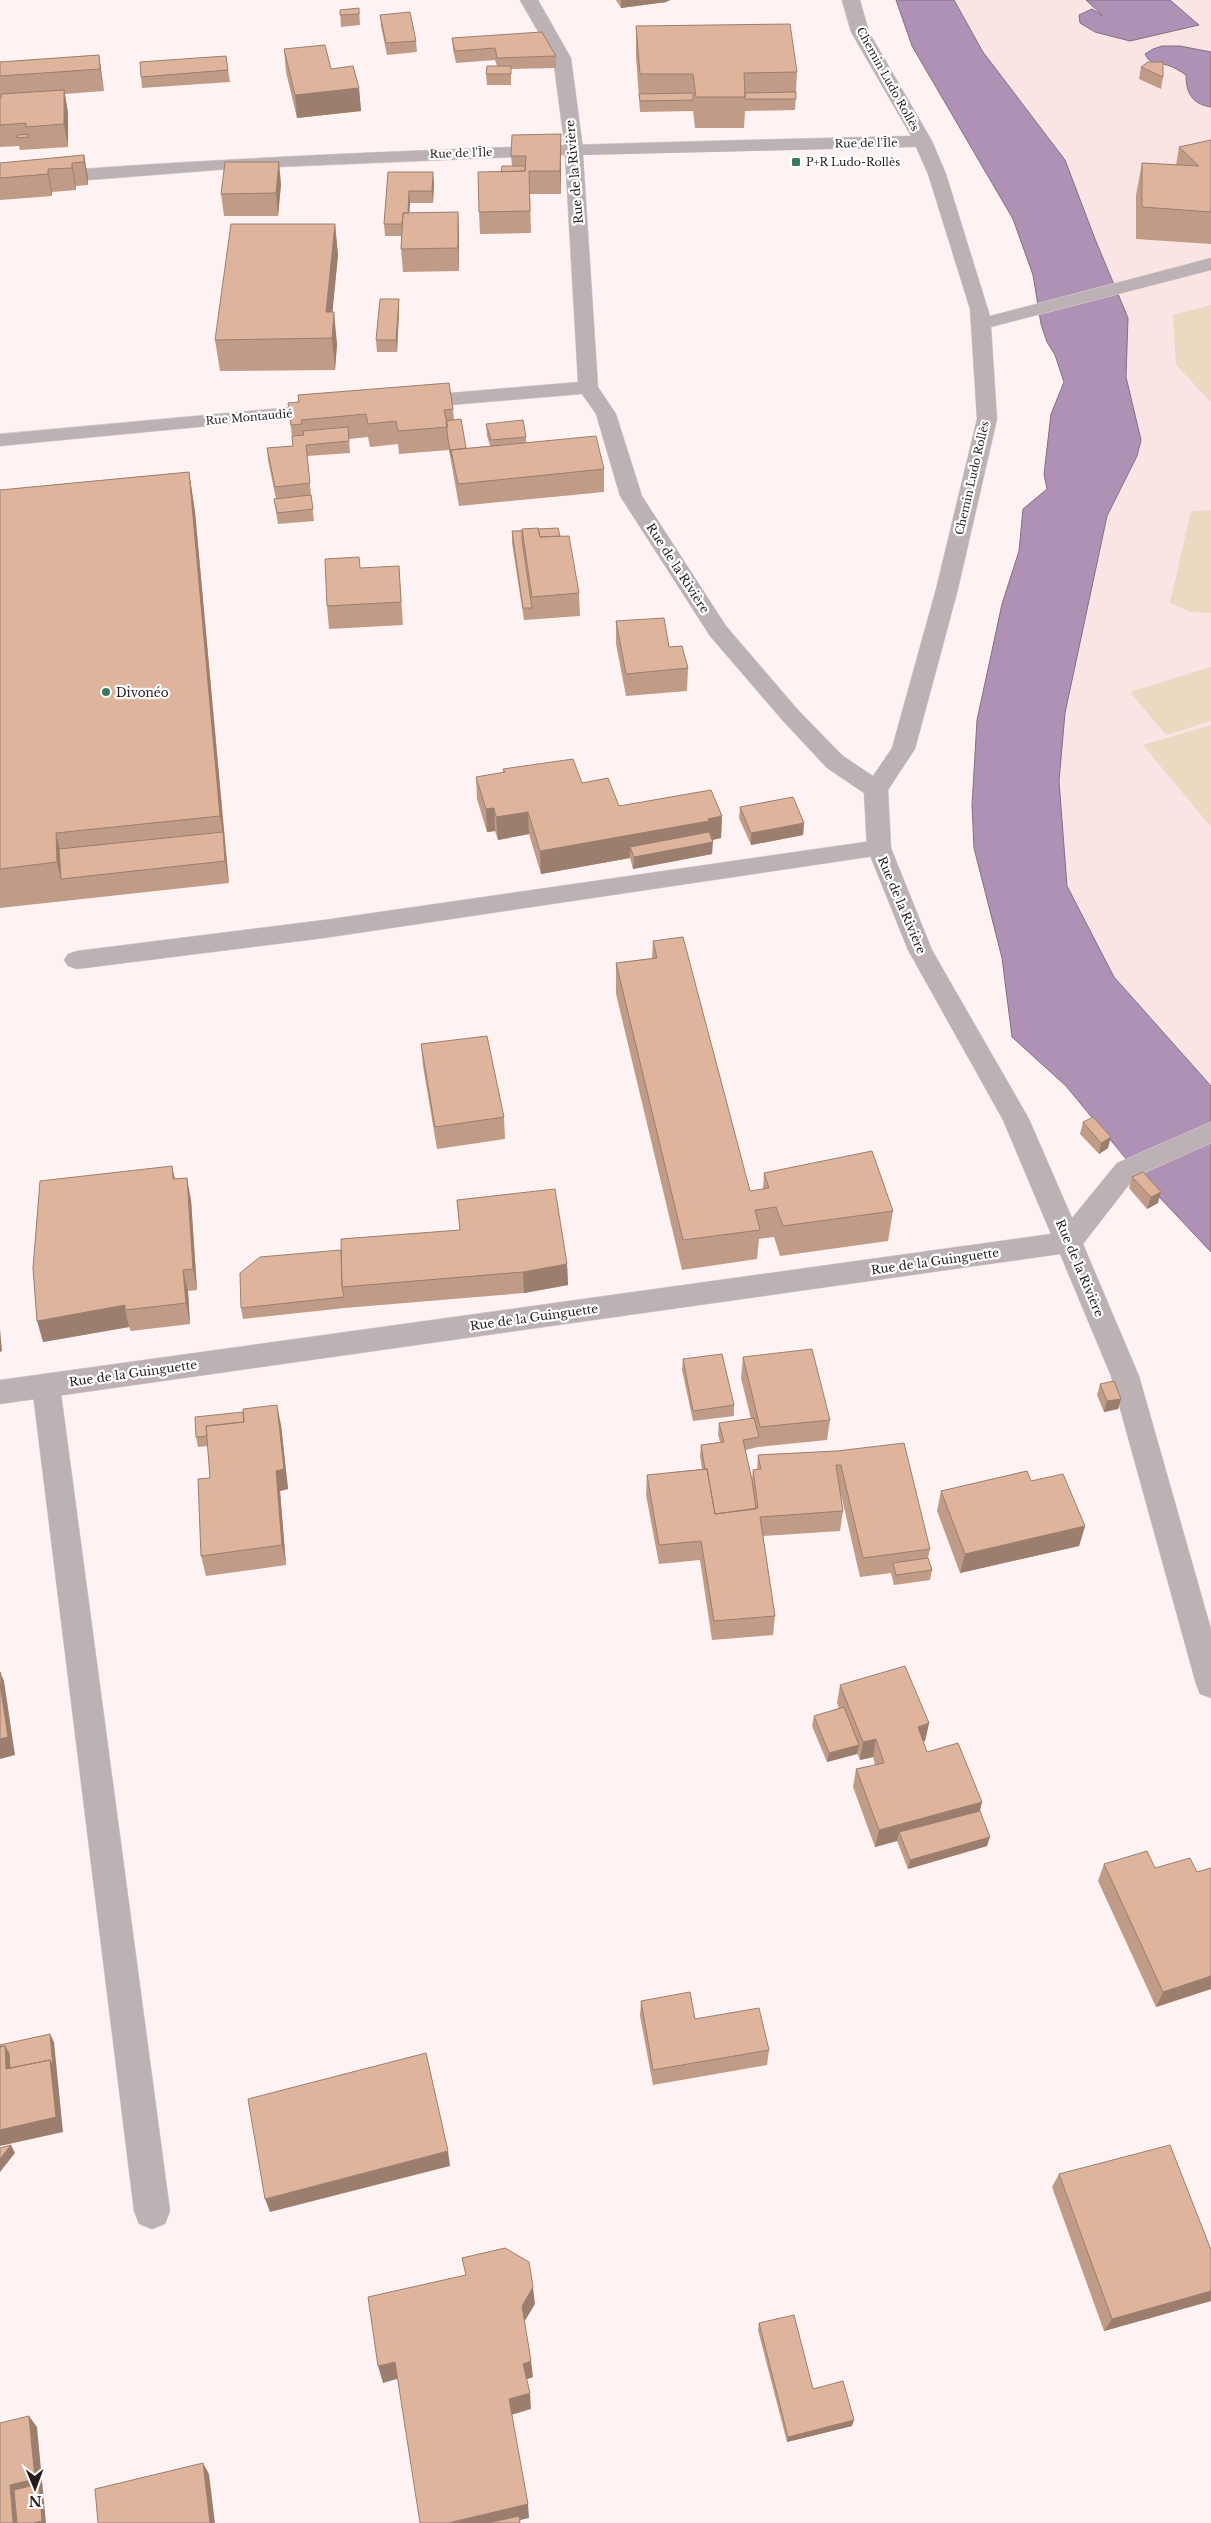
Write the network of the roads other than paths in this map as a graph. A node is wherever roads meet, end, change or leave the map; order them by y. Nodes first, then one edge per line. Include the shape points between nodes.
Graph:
1 (529, 0) edge
2 (851, 0) edge
3 (922, 142) junction
4 (574, 149) junction
5 (0, 181) edge
6 (1211, 264) edge
7 (981, 324) junction
8 (588, 387) junction
9 (392, 404) edge
10 (343, 409) edge
11 (0, 440) edge
12 (876, 788) junction
13 (879, 848) junction
14 (77, 960) dead end
15 (1211, 1132) edge
16 (1068, 1242) junction
17 (46, 1386) junction
18 (0, 1392) edge
19 (1211, 1684) edge
20 (152, 2211) dead end

1 - 4 street, Rue de la Rivière via 562,58
2 - 3 street, Chemin Ludo Rollès via 860,32
3 - 4 street, Rue de l'Île
3 - 7 street, Chemin Ludo Rollès via 946,201 980,309
4 - 5 street, Rue de l'Île via 252,161
4 - 8 street, Rue de la Rivière
6 - 7 street
7 - 12 street, Chemin Ludo Rollès via 987,419 947,590 903,749
8 - 9 street
8 - 12 street, Rue de la Rivière via 606,414 631,496 718,631 835,762
10 - 11 street, Rue Montaudié
12 - 13 street, Rue de la Rivière
13 - 14 street via 324,929
13 - 16 street, Rue de la Rivière via 920,950 1016,1119
15 - 16 street via 1126,1170
16 - 17 street, Rue de la Guinguette
16 - 19 street, Rue de la Rivière via 1125,1376
17 - 18 street, Rue de la Guinguette
17 - 20 street

